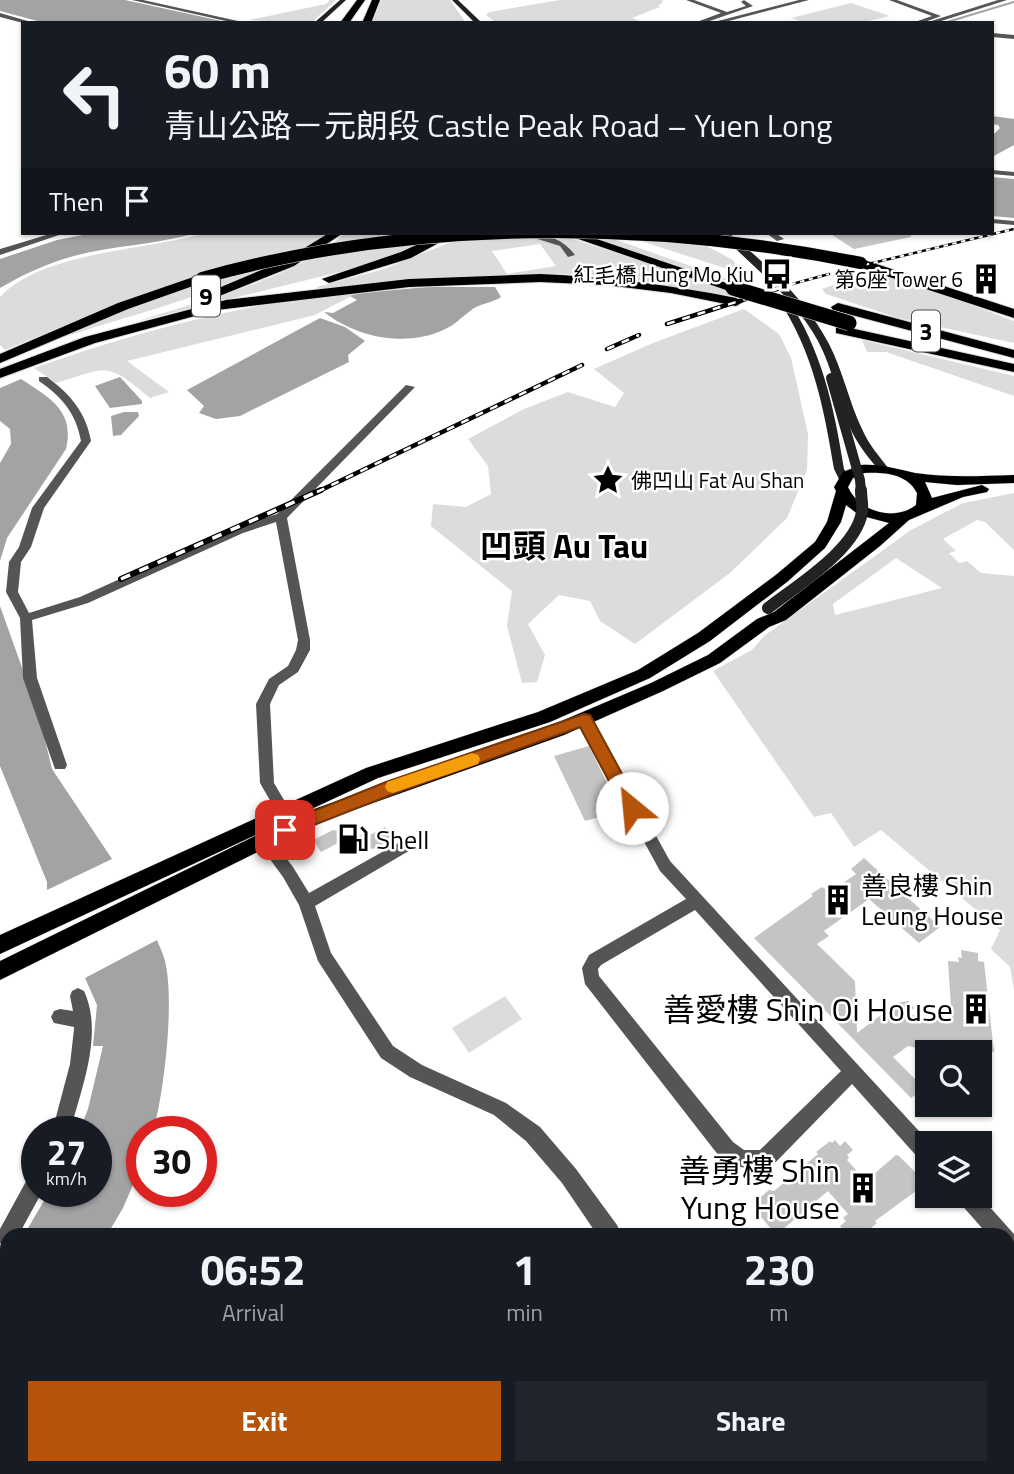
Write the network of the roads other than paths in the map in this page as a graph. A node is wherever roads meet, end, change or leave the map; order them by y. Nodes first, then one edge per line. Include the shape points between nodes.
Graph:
1 (135, 0) edge
2 (343, 0) edge
3 (361, 0) edge
4 (376, 0) edge
5 (454, 0) edge
6 (689, 0) edge
7 (752, 0) edge
8 (806, 0) edge
9 (892, 0) edge
10 (1004, 0) edge
11 (741, 1) edge
12 (728, 14) junction
13 (0, 15) edge
14 (737, 17) junction
15 (22, 21) edge
16 (235, 21) edge
17 (319, 21) edge
18 (346, 21) edge
19 (367, 21) edge
20 (468, 21) edge
21 (477, 21) edge
22 (704, 21) edge
23 (724, 21) edge
24 (747, 21) edge
25 (922, 21) edge
26 (935, 21) edge
27 (994, 35) edge
28 (1014, 37) edge
29 (994, 172) edge
30 (1014, 174) edge
31 (994, 221) edge
32 (1014, 223) edge
33 (55, 235) edge
34 (334, 235) edge
35 (447, 235) edge
36 (517, 235) edge
37 (535, 235) edge
38 (573, 235) edge
39 (612, 235) edge
40 (640, 235) edge
41 (716, 235) edge
42 (726, 235) edge
43 (773, 235) edge
44 (780, 239) dead end
45 (0, 252) edge
46 (571, 255) dead end
47 (213, 307) junction
48 (1014, 314) edge
49 (823, 345) junction
50 (1014, 354) edge
51 (0, 361) edge
52 (1014, 367) edge
53 (0, 374) edge
54 (43, 379) dead end
55 (410, 387) dead end
56 (884, 469) junction
57 (908, 476) junction
58 (1014, 479) edge
59 (843, 485) junction
60 (1014, 486) edge
61 (922, 507) junction
62 (905, 516) junction
63 (281, 517) junction
64 (765, 616) junction
65 (26, 618) junction
66 (584, 719) junction
67 (60, 765) dead end
68 (285, 812) junction
69 (264, 840) junction
70 (414, 841) dead end
71 (697, 901) junction
72 (306, 903) junction
73 (0, 945) edge
74 (0, 971) edge
75 (78, 996) dead end
76 (60, 1017) dead end
77 (83, 1020) junction
78 (852, 1072) junction
79 (65, 1116) edge
80 (915, 1140) edge
81 (23, 1207) edge
82 (978, 1208) edge
83 (11, 1228) edge
84 (607, 1228) edge
85 (996, 1228) edge

1 - 16 street
2 - 17 main road
3 - 18 highway
4 - 19 highway
5 - 20 main road
5 - 21 main road
6 - 12 street
7 - 11 street
8 - 14 street
9 - 25 street via 938,16
10 - 26 street
11 - 12 street via 750,6
12 - 22 street
13 - 15 street
14 - 23 street
14 - 24 street
27 - 28 street
29 - 30 street
31 - 32 street
33 - 45 street
34 - 51 highway, 9 via 294,261 241,284
35 - 47 highway, 9 via 359,271
36 - 51 highway, bridge via 348,247 279,258 202,278 123,306
37 - 46 street via 563,244
38 - 52 highway, 3, bridge via 849,323
39 - 50 highway, 3 via 838,307
40 - 48 highway, bridge via 799,250 862,263
41 - 59 main road via 774,288 802,329 822,386
42 - 49 main road via 797,301
43 - 44 street
47 - 52 highway via 385,284 534,278 643,283
47 - 53 highway, 9 via 90,340
49 - 56 main road via 861,443
49 - 64 main road, bridge via 861,487 862,513 849,540
54 - 65 street via 75,405 86,441 38,508 16,562 12,592
55 - 63 street
56 - 57 main road
56 - 59 main road via 862,469
57 - 58 main road via 957,481
57 - 61 main road via 923,489
59 - 62 main road via 852,505 866,513
59 - 68 main road via 834,522 820,545 704,637 644,674 544,717 373,773
60 - 61 main road via 968,491
61 - 62 main road
62 - 64 main road via 780,616
63 - 65 street via 239,530 84,600
63 - 68 street via 304,640 293,668 274,682 263,704 267,783
64 - 66 main road via 725,652 692,671
65 - 67 street via 30,678
66 - 69 main road via 307,819
66 - 71 street via 665,866
68 - 73 main road
69 - 72 street
69 - 74 main road
70 - 72 street
71 - 78 street
71 - 78 street via 595,960 591,979 726,1149 741,1159 764,1160
72 - 84 street via 324,956 387,1052 416,1071 500,1110 533,1134
75 - 77 street
76 - 77 street
77 - 79 street
78 - 80 street
81 - 83 street
82 - 85 street

